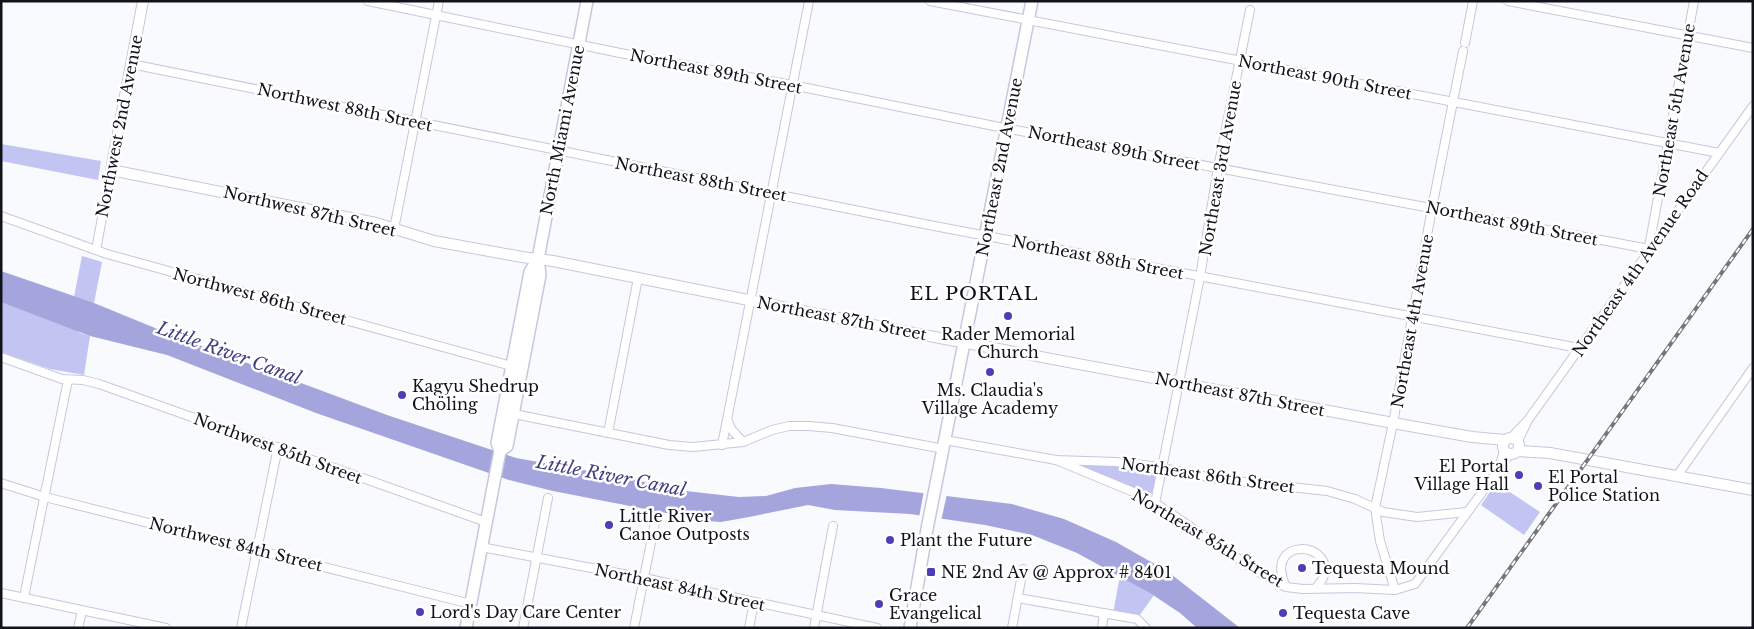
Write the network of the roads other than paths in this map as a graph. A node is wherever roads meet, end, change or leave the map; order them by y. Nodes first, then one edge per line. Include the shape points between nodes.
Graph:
1 (143, 1) edge
2 (368, 1) edge
3 (439, 1) edge
4 (587, 1) edge
5 (809, 1) edge
6 (930, 1) edge
7 (1032, 1) edge
8 (1473, 1) edge
9 (1508, 1) edge
10 (1694, 1) edge
11 (1251, 5) edge
12 (436, 15) junction
13 (1028, 20) junction
14 (1687, 36) junction
15 (579, 44) junction
16 (1753, 48) edge
17 (1240, 61) junction
18 (131, 64) junction
19 (792, 85) junction
20 (1453, 101) junction
21 (1753, 106) edge
22 (415, 121) junction
23 (1007, 128) junction
24 (1668, 142) junction
25 (559, 151) junction
26 (1719, 153) junction
27 (1218, 168) junction
28 (111, 170) junction
29 (771, 193) junction
30 (1432, 208) junction
31 (1, 216) edge
32 (394, 228) junction
33 (986, 236) junction
34 (1649, 249) junction
35 (96, 250) junction
36 (538, 259) junction
37 (1200, 277) junction
38 (638, 278) junction
39 (751, 300) junction
40 (1413, 317) junction
41 (965, 342) junction
42 (1579, 348) junction
43 (1, 357) edge
44 (516, 367) junction
45 (1753, 368) edge
46 (68, 380) junction
47 (1179, 383) junction
48 (508, 413) junction
49 (728, 421) junction
50 (1393, 423) junction
51 (608, 433) junction
52 (743, 442) junction
53 (945, 444) junction
54 (722, 445) junction
55 (1511, 446) junction
56 (278, 448) junction
57 (1056, 460) junction
58 (1162, 468) junction
59 (1677, 476) junction
60 (1, 483) edge
61 (1753, 490) edge
62 (45, 497) junction
63 (548, 498) dead end
64 (1155, 503) junction
65 (1375, 508) junction
66 (1467, 512) junction
67 (656, 517) dead end
68 (486, 522) junction
69 (833, 526) dead end
70 (481, 547) junction
71 (258, 549) junction
72 (537, 558) junction
73 (1023, 569) dead end
74 (644, 578) junction
75 (1286, 586) junction
76 (1316, 588) junction
77 (1395, 590) junction
78 (1, 593) edge
79 (24, 597) junction
80 (1018, 598) junction
81 (754, 602) junction
82 (470, 604) junction
83 (82, 611) junction
84 (1104, 613) junction
85 (816, 615) junction
86 (1146, 627) edge
87 (78, 628) edge
88 (166, 628) edge
89 (241, 628) edge
90 (466, 628) edge
91 (523, 628) edge
92 (634, 628) edge
93 (749, 628) edge
94 (814, 628) edge
95 (878, 628) edge
96 (910, 628) edge
97 (1012, 628) edge
98 (1102, 628) edge
99 (1136, 628) edge

1 - 18 street, Northwest 2nd Avenue
2 - 12 street, Northeast 89th Street
3 - 12 street
4 - 15 main road, North Miami Avenue
5 - 19 street
6 - 13 street, Northeast 90th Street
7 - 13 main road, Northeast 2nd Avenue
8 - 20 street, Northeast 4th Avenue
9 - 14 street
10 - 14 street, Northeast 5th Avenue
11 - 17 street, Northeast 3rd Avenue
12 - 15 street, Northeast 89th Street
12 - 22 street
13 - 17 street, Northeast 90th Street
13 - 23 main road, Northeast 2nd Avenue
14 - 16 street
14 - 24 street, Northeast 5th Avenue
15 - 19 street, Northeast 89th Street
15 - 25 main road, North Miami Avenue
17 - 20 street, Northeast 90th Street
17 - 27 street, Northeast 3rd Avenue
18 - 22 street, Northwest 88th Street
18 - 28 street, Northwest 2nd Avenue
19 - 23 street, Northeast 89th Street
19 - 29 street
20 - 24 street, Northeast 90th Street
20 - 30 street, Northeast 4th Avenue
21 - 26 street, Northeast 4th Avenue Road
22 - 25 street, Northwest 88th Street
22 - 32 street
23 - 27 street, Northeast 89th Street
23 - 33 main road, Northeast 2nd Avenue
24 - 26 street, Northeast 90th Street
24 - 34 street, Northeast 5th Avenue
25 - 29 street, Northeast 88th Street
25 - 36 main road, North Miami Avenue
26 - 34 street, Northeast 4th Avenue Road
27 - 30 street, Northeast 89th Street
27 - 37 street, Northeast 3rd Avenue
28 - 32 street, Northwest 87th Street
28 - 35 street, Northwest 2nd Avenue
29 - 33 street, Northeast 88th Street
29 - 39 street
30 - 34 street, Northeast 89th Street
30 - 40 street, Northeast 4th Avenue
31 - 35 street, Northwest 86th Street
32 - 36 street, Northwest 87th Street via 434,241
33 - 37 street, Northeast 88th Street
33 - 41 main road, Northeast 2nd Avenue
34 - 42 street, Northeast 4th Avenue Road
35 - 44 street, Northwest 86th Street
36 - 38 street, Northeast 87th Street
36 - 44 main road, North Miami Avenue via 540,275
37 - 40 street, Northeast 88th Street
37 - 47 street, Northeast 3rd Avenue
38 - 39 street, Northeast 87th Street
38 - 51 street
39 - 41 street, Northeast 87th Street
39 - 49 street
40 - 42 street, Northeast 88th Street
40 - 50 street, Northeast 4th Avenue
41 - 47 street, Northeast 87th Street
41 - 53 main road, Northeast 2nd Avenue
42 - 55 street, Northeast 4th Avenue Road
43 - 46 street, Northwest 85th Street
44 - 48 main road, North Miami Avenue
45 - 59 street
46 - 56 street, Northwest 85th Street via 99,384
46 - 62 street
47 - 50 street, Northeast 87th Street
47 - 58 street, Northeast 3rd Avenue
48 - 51 street, Northeast 86th Street
48 - 68 main road, North Miami Avenue via 507,446 500,451
49 - 52 street
49 - 54 street
50 - 55 street, Northeast 87th Street
50 - 65 street, Northeast 4th Avenue
51 - 54 street, Northeast 86th Street via 669,445
52 - 53 street, Northeast 86th Street via 772,430 808,426
52 - 54 street, Northeast 86th Street
53 - 57 street, Northeast 86th Street
53 - 96 main road, Northeast 2nd Avenue
55 - 59 street, Northeast 87th Street
55 - 66 street, Northeast 4th Avenue Road
56 - 68 street, Northwest 85th Street
56 - 71 street
57 - 58 street, Northeast 86th Street via 1116,462
57 - 64 street, Northeast 85th Street
58 - 64 street, Northeast 3rd Avenue
58 - 65 street, Northeast 86th Street via 1218,479 1327,491
59 - 61 street, Northeast 87th Street
60 - 62 street, Northwest 84th Street
62 - 71 street, Northwest 84th Street
62 - 79 street
63 - 72 street
64 - 75 street, Northeast 85th Street via 1255,570
65 - 66 street, Northeast 86th Street via 1417,517
65 - 77 street, Northeast 4th Avenue via 1380,541
66 - 77 street, Northeast 4th Avenue Road via 1415,584
67 - 74 street
68 - 70 main road, North Miami Avenue
69 - 85 street
70 - 72 street, Northeast 84th Street
70 - 82 main road, North Miami Avenue
71 - 82 street, Northwest 84th Street
71 - 89 street
72 - 74 street, Northeast 84th Street
72 - 91 street
73 - 80 street
74 - 81 street, Northeast 84th Street
74 - 92 street
75 - 76 street, Northeast 85th Street
75 - 76 street via 1280,574 1286,554 1306,549 1320,557 1324,566 1323,578
76 - 77 street, Northeast 85th Street
78 - 79 street
79 - 83 street
80 - 84 street
80 - 97 street
81 - 85 street, Northeast 84th Street
81 - 93 street
82 - 90 main road, North Miami Avenue
83 - 87 street
83 - 88 street
84 - 86 street via 1136,619
84 - 98 street
85 - 94 street
85 - 95 street, Northeast 84th Street
86 - 99 street

